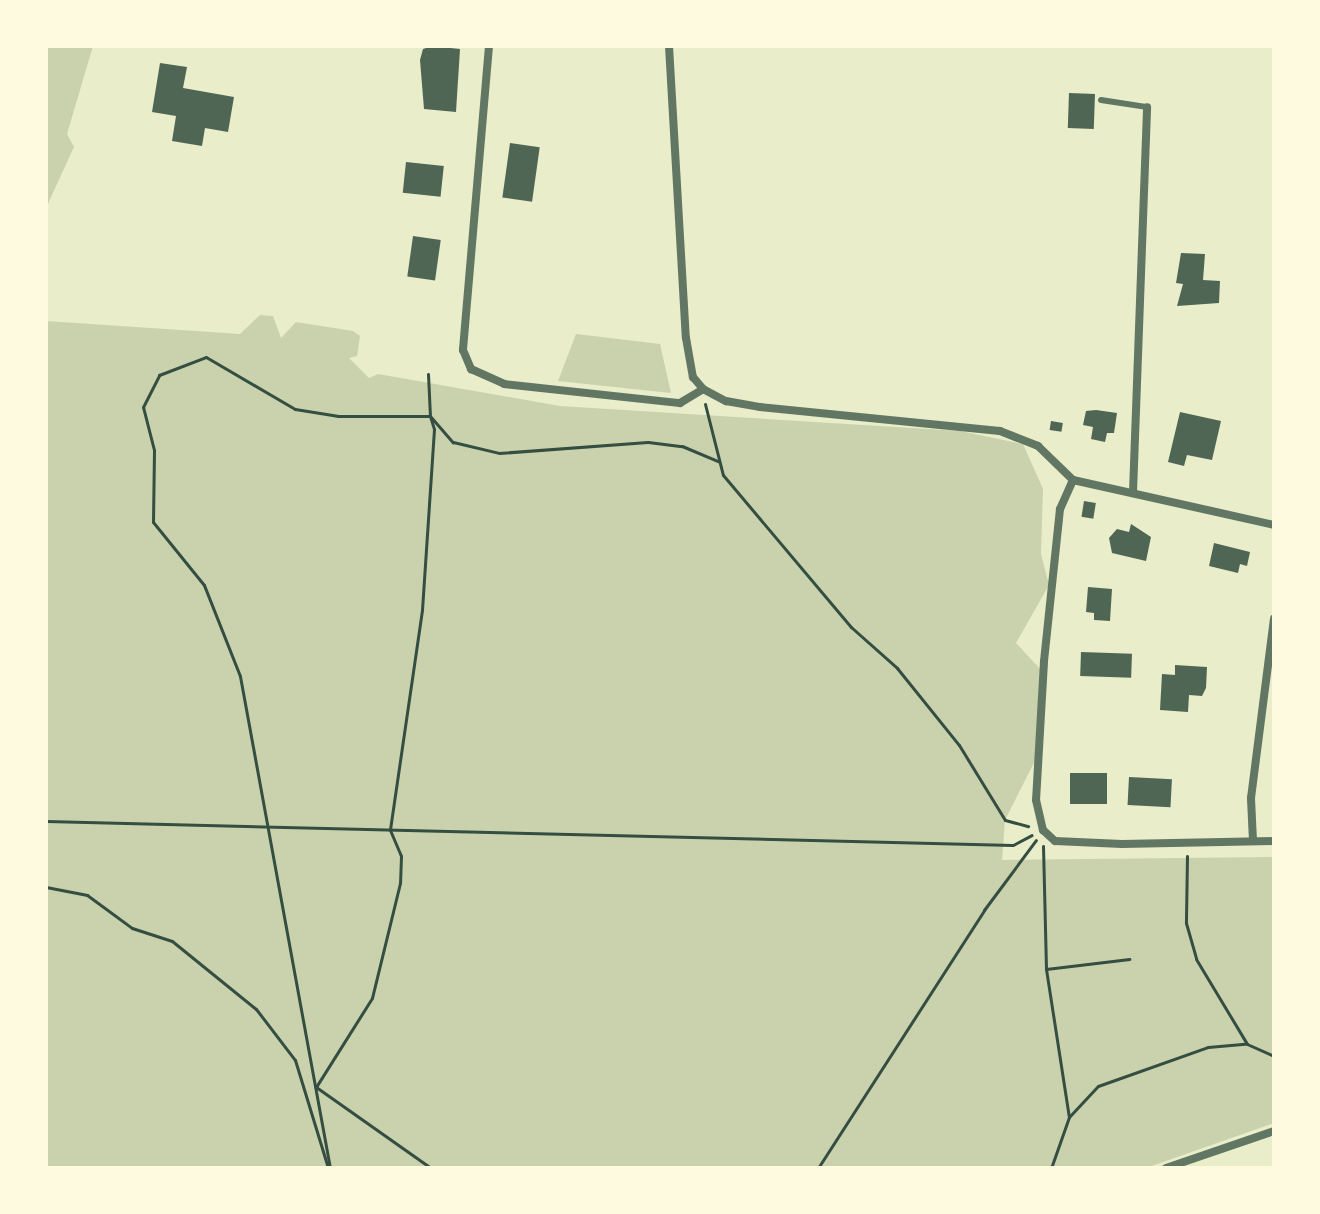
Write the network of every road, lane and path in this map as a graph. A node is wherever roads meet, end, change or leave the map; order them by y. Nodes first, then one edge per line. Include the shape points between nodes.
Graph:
1 (489, 46) edge
2 (669, 46) edge
3 (1101, 100) dead end
4 (1147, 107) joint
5 (428, 374) dead end
6 (703, 389) junction
7 (430, 416) junction
8 (718, 461) junction
9 (1073, 480) junction
10 (1133, 492) junction
11 (1274, 525) edge
12 (1274, 618) edge
13 (46, 821) edge
14 (263, 827) junction
15 (390, 830) junction
16 (1043, 830) junction
17 (1253, 841) junction
18 (1274, 841) edge
19 (1187, 845) junction
20 (46, 887) edge
21 (1129, 959) dead end
22 (1046, 969) junction
23 (1247, 1044) junction
24 (1274, 1056) edge
25 (316, 1087) junction
26 (1069, 1117) junction
27 (1274, 1131) edge
28 (329, 1168) edge
29 (431, 1168) edge
30 (818, 1168) edge
31 (1051, 1168) edge
32 (1166, 1168) edge

1 - 6 street via 463,350 471,369 504,384 680,403
2 - 6 street via 686,338 693,377
3 - 4 lane
4 - 10 street
5 - 7 path
6 - 8 path
6 - 9 street via 726,401 760,407 1000,431 1038,446
7 - 8 path via 453,442 499,453 648,442 682,446
7 - 14 path via 338,416 295,409 206,357 159,375 143,407 154,450 153,522 204,585 240,676
7 - 15 path via 434,429 422,610
8 - 16 path via 760,521 851,627 897,668 959,745 1005,820
9 - 10 street
9 - 16 street via 1060,509 1044,662 1036,800
10 - 11 street
12 - 17 street via 1251,798
13 - 14 path
14 - 15 path
14 - 25 path
15 - 16 path via 1013,845
15 - 25 path via 401,856 400,883 372,998
16 - 19 street via 1055,841
16 - 22 path
16 - 30 path via 984,910
17 - 18 street
17 - 19 street
19 - 23 path via 1186,923 1196,959
20 - 28 path via 87,895 132,928 172,941 256,1009 295,1060
21 - 22 path
22 - 26 path
23 - 24 path
23 - 26 path via 1208,1047 1098,1086
25 - 28 path
25 - 29 path
26 - 31 path
27 - 32 street

